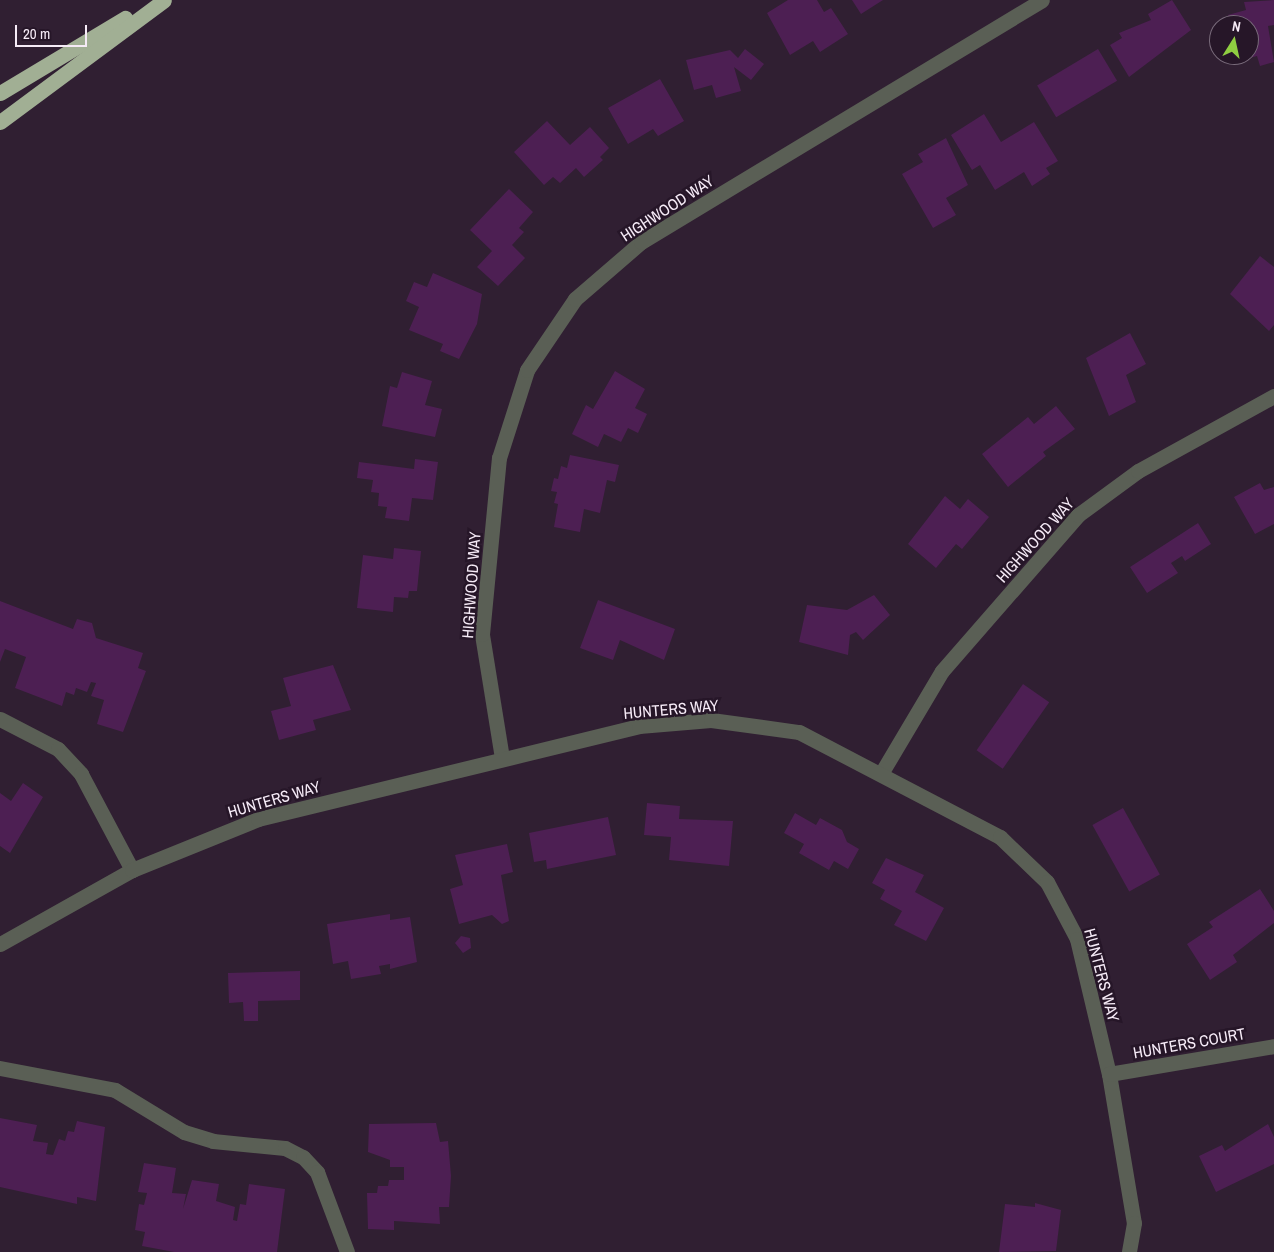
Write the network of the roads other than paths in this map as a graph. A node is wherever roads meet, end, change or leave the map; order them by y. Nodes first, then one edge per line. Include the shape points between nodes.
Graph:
1 (156, 0) edge
2 (164, 0) edge
3 (1042, 0) edge
4 (0, 93) edge
5 (0, 122) edge
6 (1274, 396) edge
7 (0, 719) edge
8 (502, 758) junction
9 (882, 772) junction
10 (132, 870) junction
11 (0, 944) edge
12 (1274, 1046) edge
13 (0, 1068) edge
14 (1109, 1074) junction
15 (347, 1252) edge
16 (1129, 1252) edge

1 - 4 highway
2 - 5 highway
3 - 8 street, HIGHWOOD WAY via 641,242 575,299 527,370 500,458 482,634
6 - 9 street, HIGHWOOD WAY via 1138,470 1078,515 942,671
7 - 10 street via 58,748 81,774
8 - 9 street, HUNTERS WAY via 638,726 711,720 799,732
8 - 10 street, HUNTERS WAY via 258,819
9 - 14 street, HUNTERS WAY via 1000,837 1047,882 1077,939
10 - 11 street, HUNTERS WAY
12 - 14 street, HUNTERS COURT
13 - 15 street via 115,1090 184,1132 213,1141 285,1148 304,1157 317,1172
14 - 16 street, HUNTERS WAY via 1134,1223

